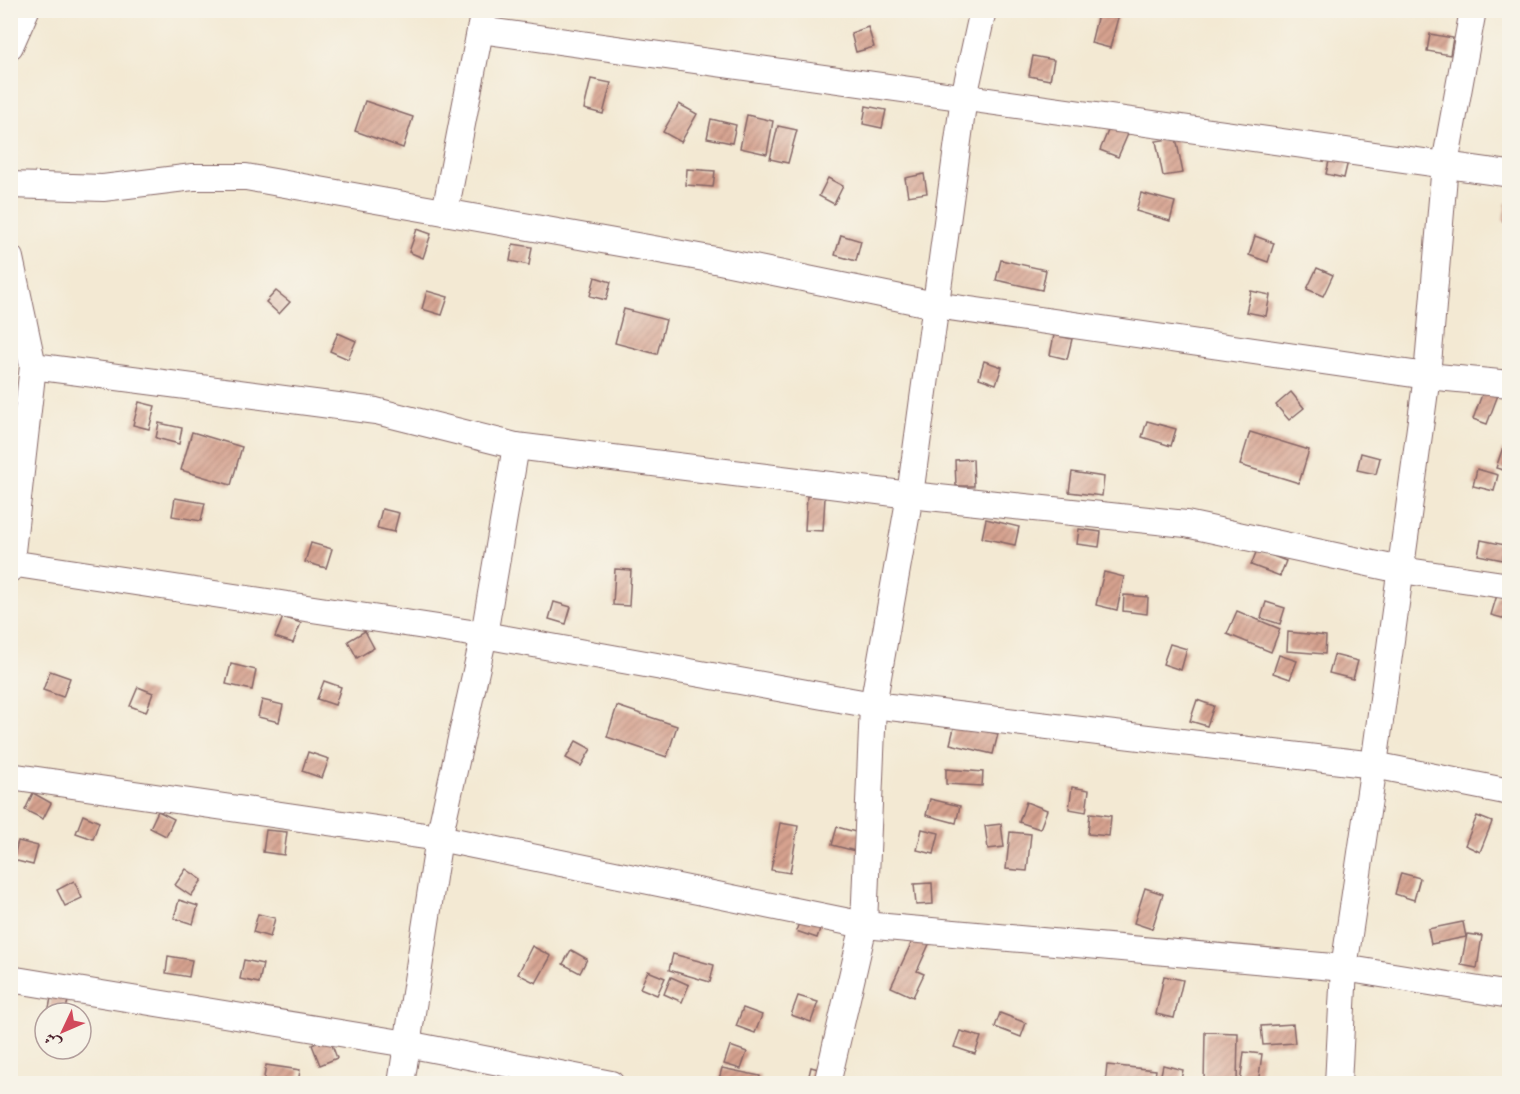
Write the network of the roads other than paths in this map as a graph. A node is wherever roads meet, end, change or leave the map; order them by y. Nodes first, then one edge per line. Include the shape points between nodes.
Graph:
1 (26, 10) edge
2 (983, 10) edge
3 (1473, 10) edge
4 (482, 20) edge
5 (10, 46) edge
6 (964, 97) junction
7 (1445, 164) junction
8 (1509, 174) edge
9 (10, 185) edge
10 (445, 212) junction
11 (10, 258) edge
12 (935, 305) junction
13 (33, 366) junction
14 (1427, 376) junction
15 (1509, 384) edge
16 (516, 446) junction
17 (910, 495) junction
18 (11, 565) edge
19 (1401, 570) junction
20 (1509, 586) edge
21 (484, 635) junction
22 (873, 705) junction
23 (1374, 765) junction
24 (10, 776) edge
25 (1509, 792) edge
26 (439, 838) junction
27 (864, 925) junction
28 (1344, 968) junction
29 (10, 978) edge
30 (1509, 995) edge
31 (407, 1044) junction
32 (401, 1083) edge
33 (610, 1083) edge
34 (827, 1083) edge
35 (1338, 1083) edge

1 - 5 street
2 - 6 street
3 - 7 street
4 - 6 street
4 - 10 street
6 - 7 street
6 - 12 street
7 - 8 street
7 - 14 street
9 - 10 street via 103,188 193,177 246,177
10 - 12 street via 710,258
11 - 13 street
12 - 14 street
12 - 17 street
13 - 16 street via 376,411
13 - 18 street
14 - 15 street
14 - 19 street
16 - 17 street
16 - 21 street
17 - 19 street via 1186,524
17 - 22 street
18 - 21 street
19 - 20 street
19 - 23 street
21 - 22 street
21 - 26 street
22 - 23 street
22 - 27 street
23 - 25 street
23 - 28 street
24 - 26 street
26 - 27 street
26 - 31 street
27 - 28 street
27 - 34 street
28 - 30 street
28 - 35 street
29 - 31 street
31 - 32 street
31 - 33 street

